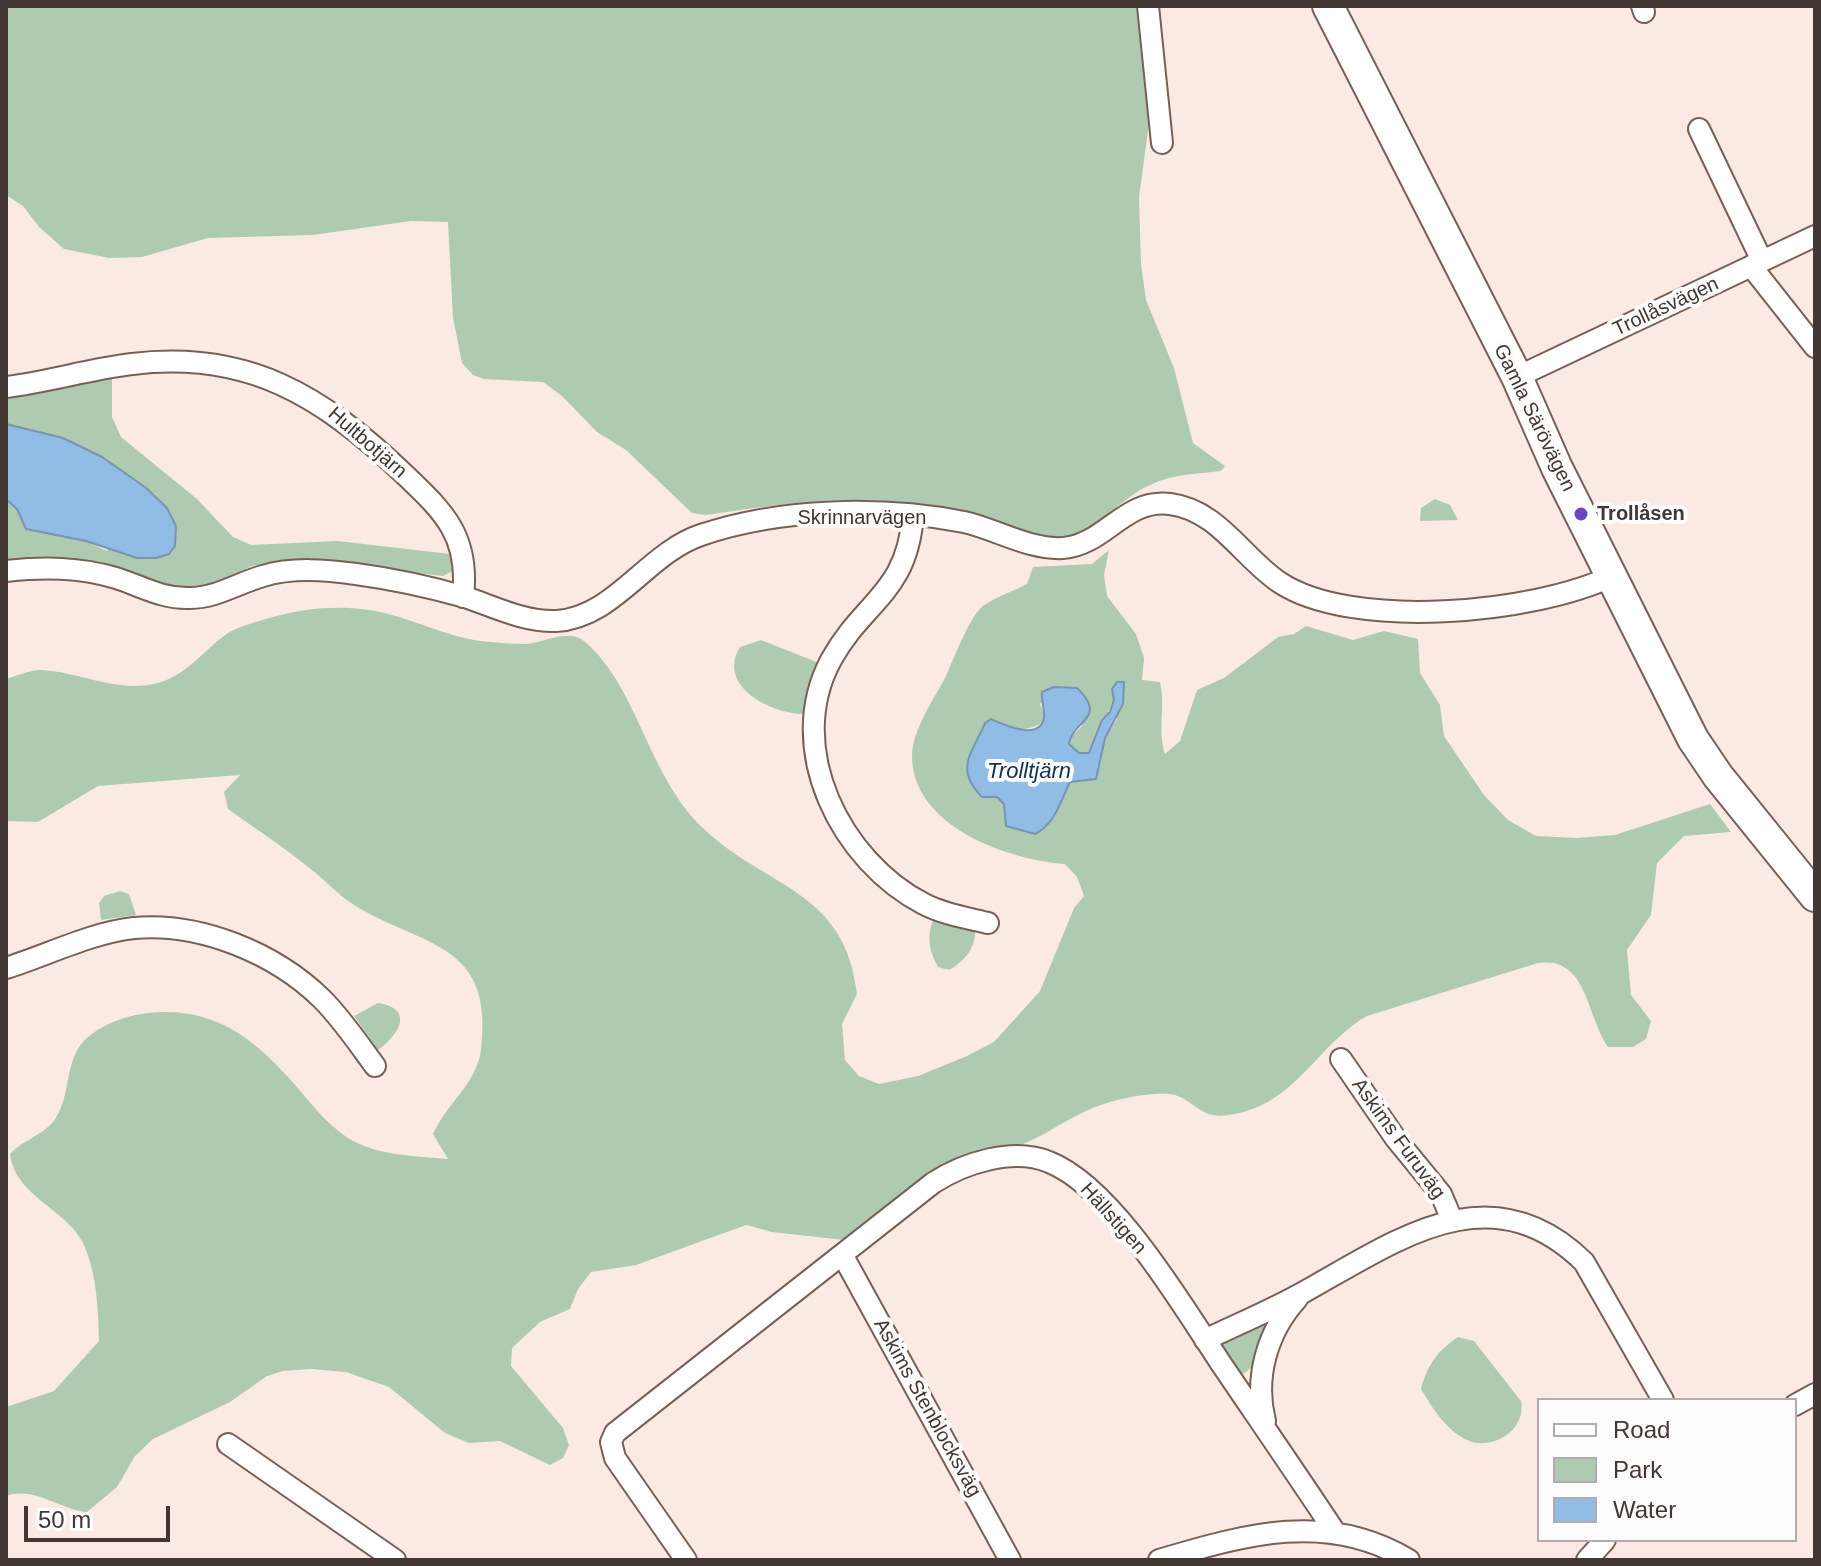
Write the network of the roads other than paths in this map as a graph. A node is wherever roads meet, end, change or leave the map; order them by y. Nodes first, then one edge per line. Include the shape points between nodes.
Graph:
1 (1148, 6) edge
2 (1328, 6) edge
3 (1699, 129) dead end
4 (1162, 143) dead end
5 (1815, 236) edge
6 (1757, 264) junction
7 (1815, 347) edge
8 (1517, 377) junction
9 (6, 387) edge
10 (913, 515) junction
11 (6, 571) edge
12 (1612, 576) junction
13 (463, 597) junction
14 (1815, 896) edge
15 (988, 923) dead end
16 (6, 968) edge
17 (1341, 1059) dead end
18 (375, 1066) dead end
19 (1452, 1220) junction
20 (843, 1256) junction
21 (1306, 1291) junction
22 (1205, 1340) junction
23 (1815, 1394) edge
24 (1662, 1398) edge
25 (1797, 1404) edge
26 (1271, 1438) junction
27 (228, 1444) dead end
28 (1335, 1532) junction
29 (1603, 1542) edge
30 (395, 1560) edge
31 (686, 1560) edge
32 (1010, 1560) edge
33 (1159, 1560) edge
34 (1409, 1560) edge
35 (1587, 1560) edge

1 - 4 street
2 - 8 street, Gamla Särövägen
3 - 6 street
5 - 6 street, Trollåsvägen
6 - 7 street
6 - 8 street, Trollåsvägen
8 - 12 street, Gamla Särövägen
9 - 13 street, Hultbotjärn via 129,364 180,361 240,370 296,391 364,437 446,517 463,548
10 - 12 street, Skrinnarvägen via 970,523 1034,545 1066,548 1093,538 1135,508 1182,506 1212,521 1285,586 1319,600 1373,609 1493,608 1582,590
10 - 13 street, Skrinnarvägen via 807,516 699,535 655,559 593,610 560,621 520,617
10 - 15 street via 905,562 894,582 837,651 823,678 816,708 819,764 835,816 870,865 925,905
11 - 13 street, Skrinnarvägen via 80,570 165,597 194,598 265,575 318,571 392,580
12 - 14 street, Gamla Särövägen via 1693,739
16 - 18 street via 133,928 195,933 253,952 295,977 340,1019
17 - 19 street, Askims Furuväg via 1441,1194
19 - 21 street via 1403,1238
19 - 24 street via 1506,1218 1569,1247 1596,1281
20 - 22 street, Hällstigen via 944,1176 976,1163 1034,1157 1067,1170 1100,1199
20 - 31 street, Hällstigen via 621,1426 611,1442 615,1458
20 - 32 street, Askims Stenblocksväg
21 - 22 street
21 - 26 street via 1285,1314 1264,1363 1260,1395
22 - 26 street, Hällstigen
23 - 25 street
26 - 28 street, Hällstigen
27 - 30 street
28 - 33 street via 1253,1534
28 - 34 street
29 - 35 street

